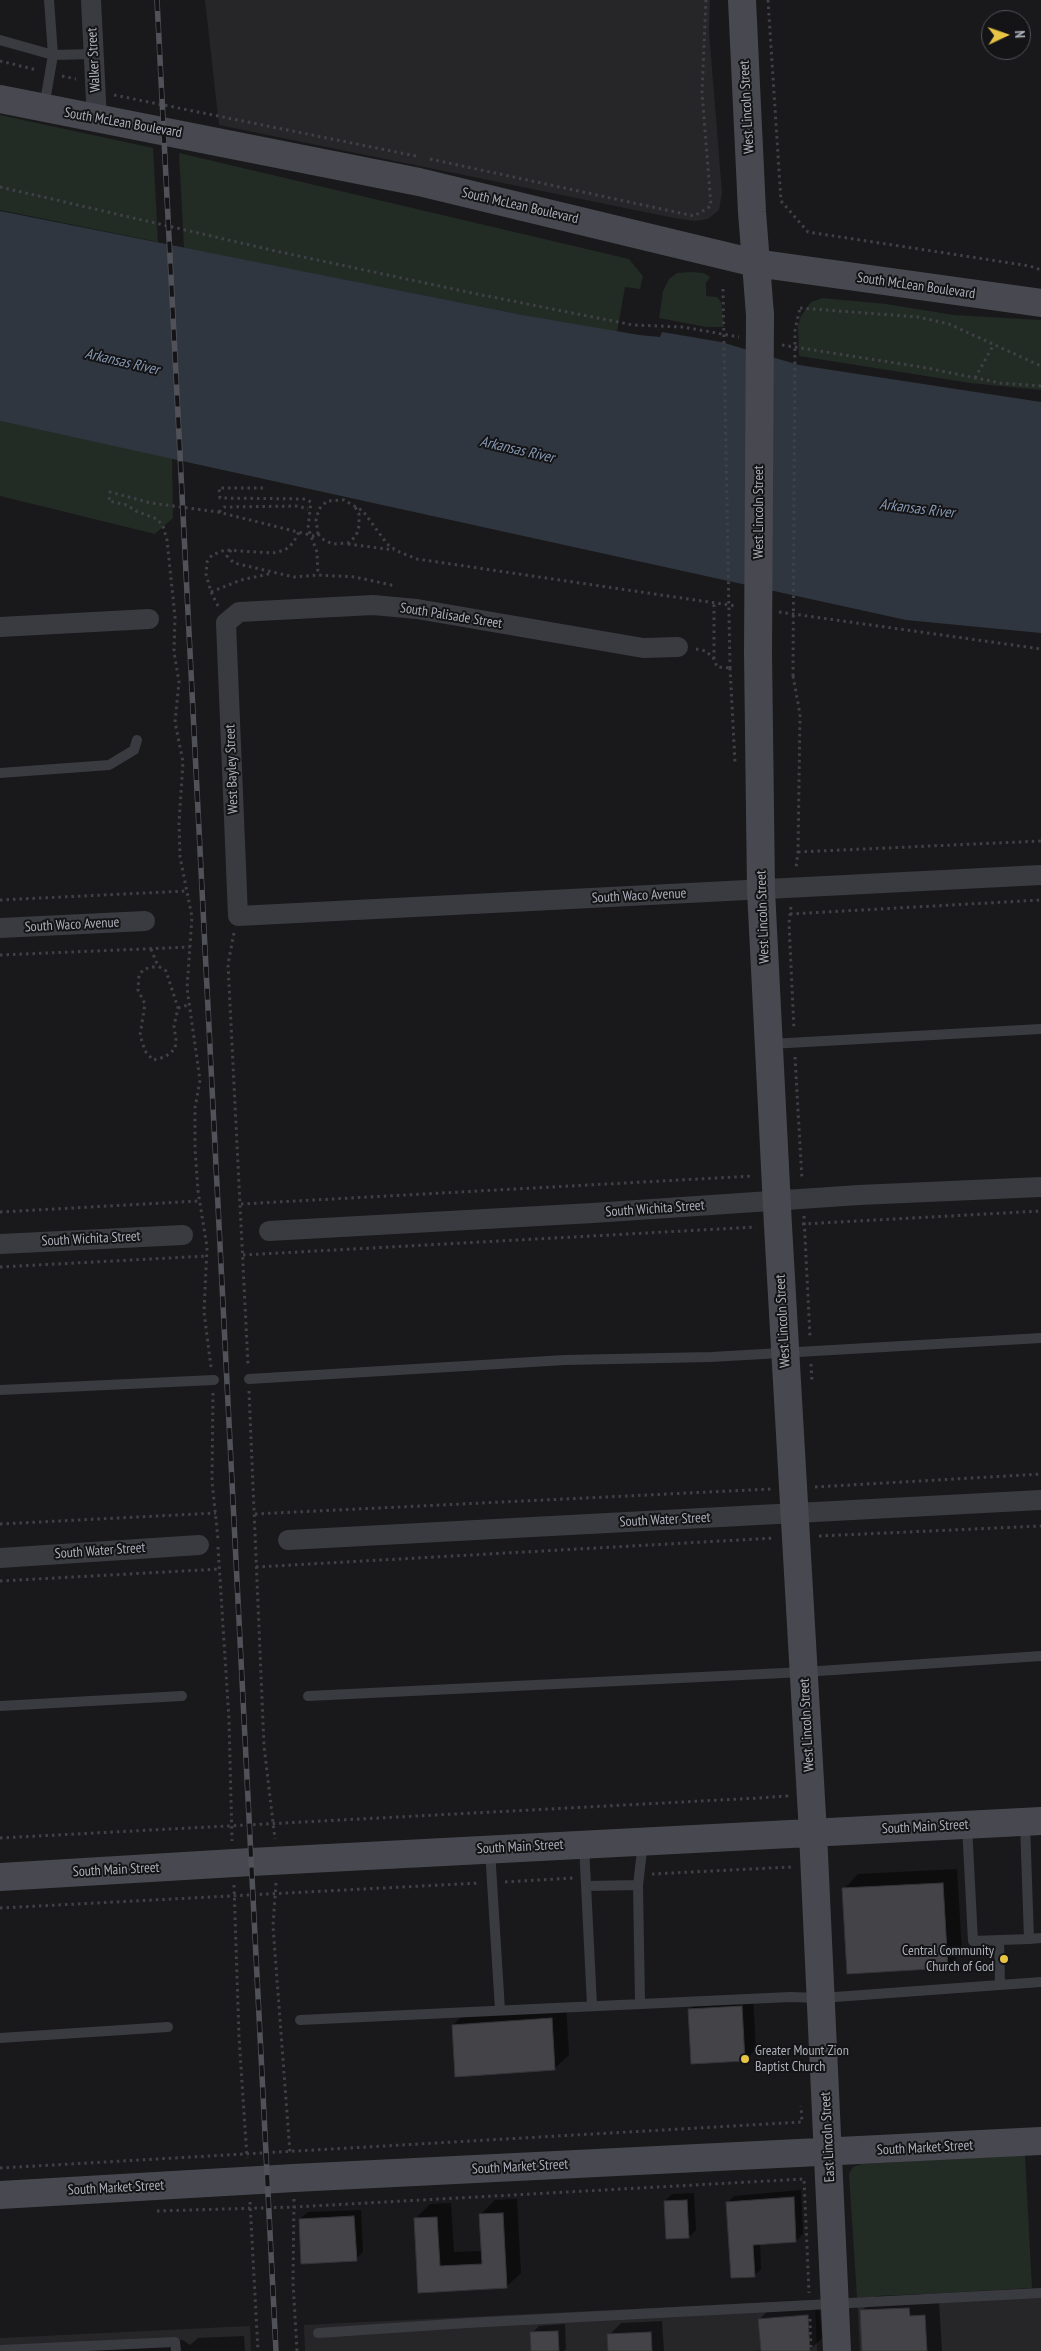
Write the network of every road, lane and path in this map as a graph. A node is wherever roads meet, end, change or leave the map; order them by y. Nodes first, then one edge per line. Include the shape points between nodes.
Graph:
1 (49, 0) edge
2 (91, 0) edge
3 (706, 0) edge
4 (742, 0) edge
5 (768, 0) edge
6 (0, 40) edge
7 (93, 54) junction
8 (53, 55) junction
9 (115, 96) dead end
10 (0, 99) edge
11 (44, 108) junction
12 (97, 120) junction
13 (0, 187) edge
14 (755, 263) junction
15 (1041, 270) edge
16 (723, 290) dead end
17 (1041, 303) edge
18 (742, 338) dead end
19 (781, 344) dead end
20 (994, 344) junction
21 (1041, 366) edge
22 (975, 378) junction
23 (1041, 386) edge
24 (263, 488) dead end
25 (353, 503) junction
26 (308, 509) junction
27 (218, 512) junction
28 (299, 532) junction
29 (318, 534) junction
30 (310, 535) junction
31 (348, 544) junction
32 (231, 550) junction
33 (397, 551) junction
34 (276, 572) junction
35 (318, 575) junction
36 (400, 587) dead end
37 (211, 592) junction
38 (714, 602) junction
39 (744, 607) dead end
40 (773, 611) dead end
41 (149, 619) dead end
42 (226, 623) junction
43 (0, 627) edge
44 (678, 647) joint
45 (1041, 648) edge
46 (714, 659) junction
47 (759, 661) junction
48 (730, 668) junction
49 (137, 740) dead end
50 (0, 773) edge
51 (1041, 841) edge
52 (798, 852) junction
53 (1041, 875) edge
54 (793, 889) junction
55 (761, 890) junction
56 (186, 891) junction
57 (0, 900) edge
58 (1041, 900) edge
59 (790, 914) junction
60 (238, 916) junction
61 (145, 921) dead end
62 (0, 928) edge
63 (190, 947) junction
64 (151, 949) junction
65 (0, 955) edge
66 (158, 966) junction
67 (188, 1005) junction
68 (178, 1008) junction
69 (1041, 1029) edge
70 (782, 1043) junction
71 (788, 1172) junction
72 (1041, 1187) edge
73 (199, 1201) junction
74 (241, 1204) junction
75 (1041, 1211) edge
76 (0, 1212) edge
77 (776, 1216) junction
78 (269, 1231) dead end
79 (183, 1235) dead end
80 (0, 1244) edge
81 (243, 1255) junction
82 (206, 1256) junction
83 (0, 1267) edge
84 (1041, 1338) edge
85 (798, 1351) junction
86 (249, 1379) junction
87 (214, 1380) junction
88 (0, 1390) edge
89 (812, 1390) dead end
90 (1041, 1474) edge
91 (1041, 1500) edge
92 (216, 1513) junction
93 (795, 1513) junction
94 (255, 1514) junction
95 (0, 1524) edge
96 (1041, 1526) edge
97 (288, 1540) dead end
98 (199, 1545) dead end
99 (0, 1558) edge
100 (256, 1567) junction
101 (220, 1569) junction
102 (0, 1581) edge
103 (1041, 1656) edge
104 (804, 1672) junction
105 (182, 1696) dead end
106 (308, 1696) dead end
107 (0, 1706) edge
108 (786, 1786) dead end
109 (1033, 1821) edge
110 (273, 1824) junction
111 (967, 1825) junction
112 (232, 1826) junction
113 (813, 1833) junction
114 (0, 1838) edge
115 (644, 1841) junction
116 (584, 1844) junction
117 (490, 1849) junction
118 (277, 1860) junction
119 (232, 1863) junction
120 (0, 1877) edge
121 (791, 1877) dead end
122 (638, 1880) junction
123 (586, 1882) junction
124 (492, 1883) junction
125 (275, 1894) junction
126 (234, 1896) junction
127 (0, 1908) edge
128 (1041, 1938) edge
129 (1029, 1939) junction
130 (999, 1940) junction
131 (1041, 1982) edge
132 (1000, 1985) junction
133 (821, 1998) junction
134 (640, 2003) junction
135 (592, 2006) junction
136 (500, 2010) junction
137 (300, 2020) dead end
138 (168, 2028) dead end
139 (0, 2038) edge
140 (801, 2103) dead end
141 (1041, 2142) edge
142 (828, 2153) junction
143 (292, 2166) junction
144 (0, 2168) edge
145 (248, 2168) junction
146 (0, 2195) edge
147 (294, 2207) junction
148 (250, 2208) junction
149 (149, 2211) dead end
150 (1041, 2293) edge
151 (822, 2305) junction
152 (318, 2333) dead end
153 (0, 2350) edge
154 (176, 2351) edge
155 (258, 2351) edge
156 (297, 2351) edge
157 (811, 2351) edge
158 (837, 2351) edge

1 - 8 lane
2 - 7 street, Walker Street
3 - 9 path via 702,92 711,206 694,216 345,141
4 - 14 street, West Lincoln Street
5 - 15 path via 781,201 808,232
6 - 8 lane
7 - 8 lane
7 - 12 street, Walker Street
8 - 11 lane
10 - 11 street, South McLean Boulevard
11 - 12 street, South McLean Boulevard
12 - 14 street, South McLean Boulevard via 164,130 419,182
13 - 18 path via 491,297 633,325 684,327
14 - 17 street, South McLean Boulevard
14 - 47 street, West Lincoln Street, bridge via 760,315
16 - 48 path, bridge
19 - 22 path
20 - 21 path
20 - 22 path
20 - 52 path, bridge via 950,324 918,317 800,308 796,330 793,676 800,714
22 - 23 path
24 - 26 path via 219,488 220,498 304,499 310,502
25 - 29 path via 327,501 319,509 316,520
25 - 31 path via 359,514 358,526 356,536
25 - 33 path via 363,511 387,544
26 - 27 path via 298,506 224,507
26 - 30 path
27 - 28 path
27 - 56 path via 151,503 110,492 109,500 157,518 167,540 179,682 175,722 183,762 179,823
28 - 30 path
28 - 32 path via 285,550 273,553
29 - 30 path
29 - 31 path via 333,544
30 - 35 path via 316,552
31 - 33 path
32 - 34 path via 227,556 234,563
32 - 37 path via 224,550 207,562 206,574
33 - 38 path via 417,559
34 - 35 path via 294,577
34 - 37 path via 241,580
35 - 36 path via 355,577
37 - 42 path
38 - 39 path
38 - 46 path
40 - 45 path
41 - 43 street
42 - 44 street, South Palisade Street via 238,612 372,606 417,608 643,648
42 - 60 street, West Bayley Street
44 - 46 path via 706,650
46 - 48 path via 717,667
47 - 48 path
47 - 55 street, West Lincoln Street
49 - 50 lane via 134,750 110,765
51 - 52 path
52 - 54 path
53 - 54 street, South Waco Avenue
54 - 55 street, South Waco Avenue
54 - 59 path
55 - 60 street, South Waco Avenue
55 - 70 street, West Lincoln Street
56 - 57 path
56 - 63 path via 192,917
58 - 59 path
59 - 70 path
60 - 74 path via 228,964
61 - 62 street, South Waco Avenue
63 - 64 path
63 - 67 path
64 - 65 path
64 - 66 path
66 - 68 path via 166,971
66 - 68 path via 144,969 139,975 138,990 145,1004 140,1035 145,1051 154,1060 175,1049 174,1026
67 - 68 path
67 - 73 path via 200,1080 195,1108
69 - 70 lane
70 - 71 street, West Lincoln Street
70 - 71 path
71 - 77 street, West Lincoln Street
71 - 77 path
72 - 77 street, South Wichita Street
73 - 76 path
73 - 82 path
74 - 77 path via 756,1176
74 - 81 path
75 - 77 path
77 - 78 street, South Wichita Street
77 - 81 path
77 - 85 street, West Lincoln Street
77 - 85 path
79 - 80 street, South Wichita Street
81 - 86 path
82 - 83 path
82 - 87 path via 204,1312
84 - 85 lane
85 - 86 lane via 711,1357 564,1360
85 - 89 path
85 - 93 street, West Lincoln Street
86 - 94 path
87 - 88 lane
87 - 92 path via 212,1481
90 - 93 path
91 - 93 street, South Water Street
92 - 95 path
92 - 101 path
93 - 94 path
93 - 96 path
93 - 97 street, South Water Street
93 - 100 path
93 - 104 street, West Lincoln Street
94 - 100 path
98 - 99 street, South Water Street
100 - 110 path via 264,1746
101 - 102 path
101 - 112 path
103 - 104 lane
104 - 106 lane
104 - 113 street, West Lincoln Street
105 - 107 lane
108 - 110 path via 787,1796
109 - 111 street, South Main Street
109 - 129 lane
110 - 112 path
110 - 118 path
111 - 113 street, South Main Street
111 - 130 lane via 973,1941
112 - 114 path
112 - 119 path
113 - 115 street, South Main Street
113 - 133 street, East Lincoln Street
115 - 116 street, South Main Street
115 - 122 lane
116 - 117 street, South Main Street
116 - 123 lane
117 - 118 street, South Main Street
117 - 124 lane
118 - 119 street, South Main Street
118 - 125 path
119 - 120 street, South Main Street
119 - 126 path
121 - 122 path via 791,1867
122 - 123 lane
122 - 134 lane
123 - 124 path
123 - 135 lane
124 - 125 path
124 - 136 lane
125 - 126 path
125 - 143 path via 273,1926
126 - 127 path
126 - 145 path
128 - 129 lane
129 - 130 lane
130 - 132 lane
131 - 132 lane
132 - 133 lane
133 - 134 lane
133 - 142 street, East Lincoln Street
134 - 135 lane
135 - 136 lane
136 - 137 lane
138 - 139 lane
140 - 143 path via 802,2122
141 - 142 street, South Market Street
142 - 143 street, South Market Street
142 - 151 street, East Lincoln Street
143 - 145 street, South Market Street
143 - 145 path
143 - 147 path
144 - 145 path
145 - 146 street, South Market Street
145 - 148 path
147 - 148 path
147 - 151 path via 804,2179
147 - 156 path
148 - 149 path
148 - 155 path
150 - 151 lane
151 - 152 lane
151 - 157 path
151 - 158 street, East Lincoln Street
153 - 154 lane via 175,2342

